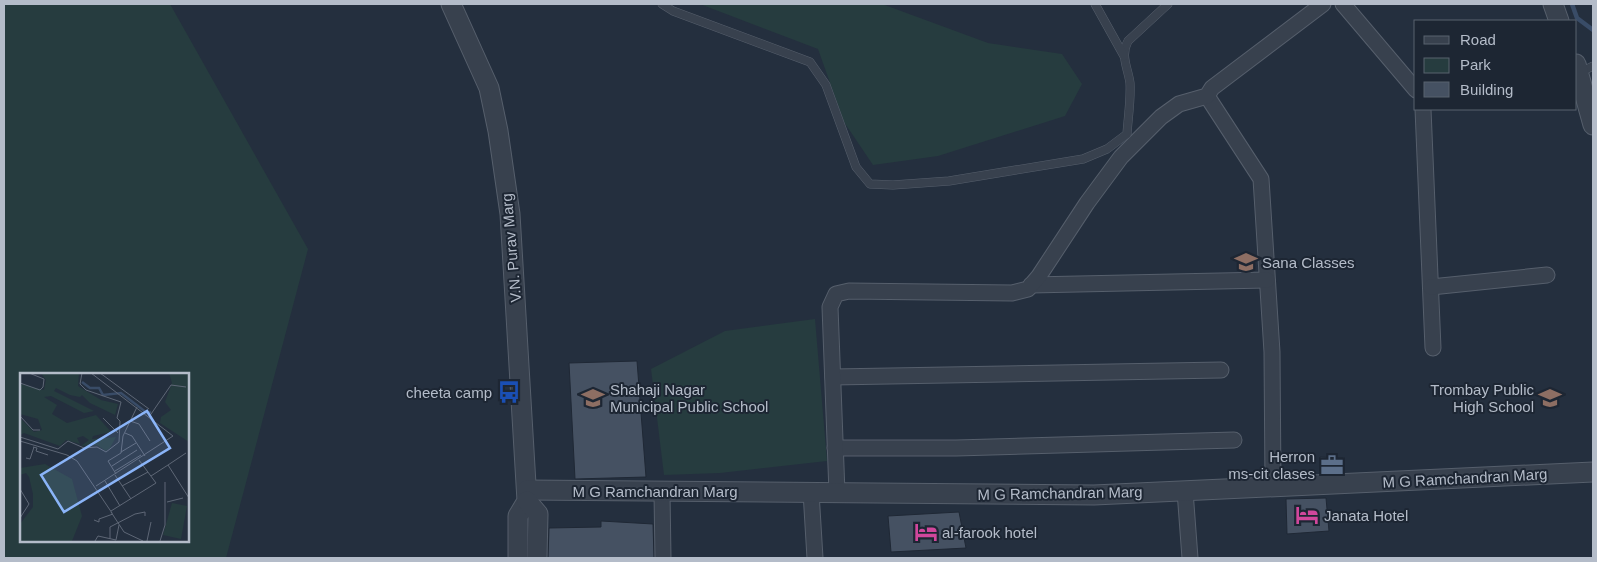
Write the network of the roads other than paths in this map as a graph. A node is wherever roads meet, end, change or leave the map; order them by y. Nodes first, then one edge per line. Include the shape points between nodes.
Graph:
1 (451, 4) edge
2 (662, 4) edge
3 (1095, 4) edge
4 (1168, 4) edge
5 (1323, 4) edge
6 (1343, 4) edge
7 (1553, 4) edge
8 (1560, 20) edge
9 (1124, 56) junction
10 (1583, 68) edge
11 (1414, 88) edge
12 (1207, 96) junction
13 (1423, 110) edge
14 (1593, 125) edge
15 (1547, 275) dead end
16 (1267, 280) junction
17 (1031, 285) junction
18 (1431, 287) junction
19 (1433, 348) dead end
20 (1221, 370) dead end
21 (833, 377) junction
22 (1234, 440) dead end
23 (836, 448) junction
24 (1593, 472) edge
25 (1273, 486) junction
26 (1185, 490) junction
27 (811, 492) junction
28 (662, 493) junction
29 (837, 493) junction
30 (527, 496) junction
31 (518, 558) edge
32 (537, 558) edge
33 (663, 558) edge
34 (815, 558) edge
35 (1190, 558) edge

1 - 30 street, V.N. Purav Marg via 489,88 498,131 510,214
2 - 9 lane via 673,11 810,62 826,85 856,167 870,184 949,181 1083,159 1107,149 1127,134 1130,84
3 - 9 lane
4 - 9 lane via 1128,42
5 - 12 street via 1212,88
6 - 11 street
7 - 8 street
10 - 14 street
12 - 16 street via 1261,179
12 - 17 street via 1173,108 1121,157
13 - 18 street
15 - 18 street
16 - 17 street
16 - 25 street via 1272,352
17 - 21 street via 1028,289 1012,293 849,291 836,294 830,307
18 - 19 street
20 - 21 street
21 - 23 street
22 - 23 street
23 - 29 street
24 - 25 street, M G Ramchandran Marg
25 - 26 street, M G Ramchandran Marg
26 - 29 street, M G Ramchandran Marg via 1094,495
26 - 35 street
27 - 28 street, M G Ramchandran Marg
27 - 29 street, M G Ramchandran Marg
27 - 34 street
28 - 30 street, M G Ramchandran Marg
28 - 33 street
30 - 31 street, V.N. Purav Marg via 518,516
30 - 32 street, V.N. Purav Marg via 538,514

